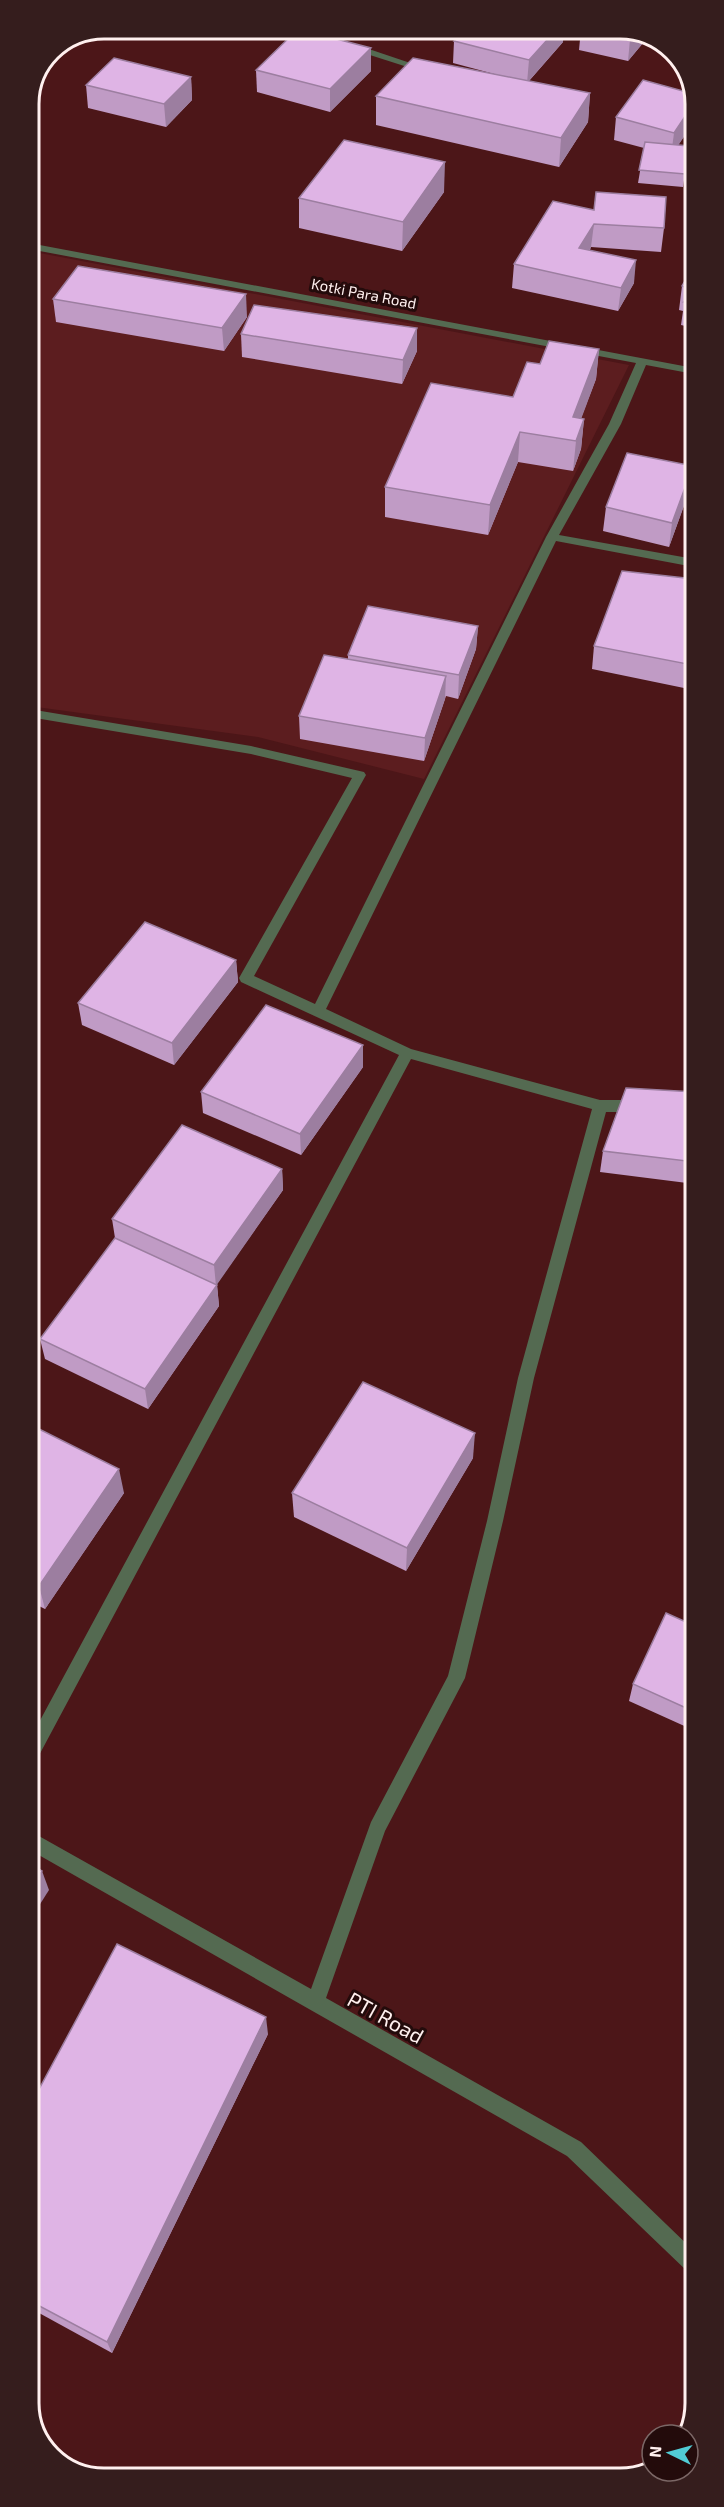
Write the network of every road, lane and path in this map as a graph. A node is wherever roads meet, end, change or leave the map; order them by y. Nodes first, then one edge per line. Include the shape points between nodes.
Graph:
1 (338, 42) edge
2 (437, 73) edge
3 (39, 248) edge
4 (643, 360) junction
5 (685, 369) edge
6 (552, 537) junction
7 (685, 561) edge
8 (39, 715) edge
9 (318, 1012) junction
10 (406, 1053) junction
11 (600, 1106) junction
12 (647, 1106) edge
13 (39, 1738) edge
14 (39, 1845) edge
15 (315, 2003) junction
16 (685, 2255) edge

1 - 2 street
3 - 4 street, Kotki Para Road
4 - 5 street, Kotki Para Road
4 - 6 street via 615,424
6 - 7 street
6 - 9 street
8 - 9 street via 251,750 360,775 246,978
9 - 10 street
10 - 11 street
10 - 13 street
11 - 12 street
11 - 15 street via 526,1378 456,1678 377,1828
14 - 15 street, PTI Road
15 - 16 street, PTI Road via 574,2149

